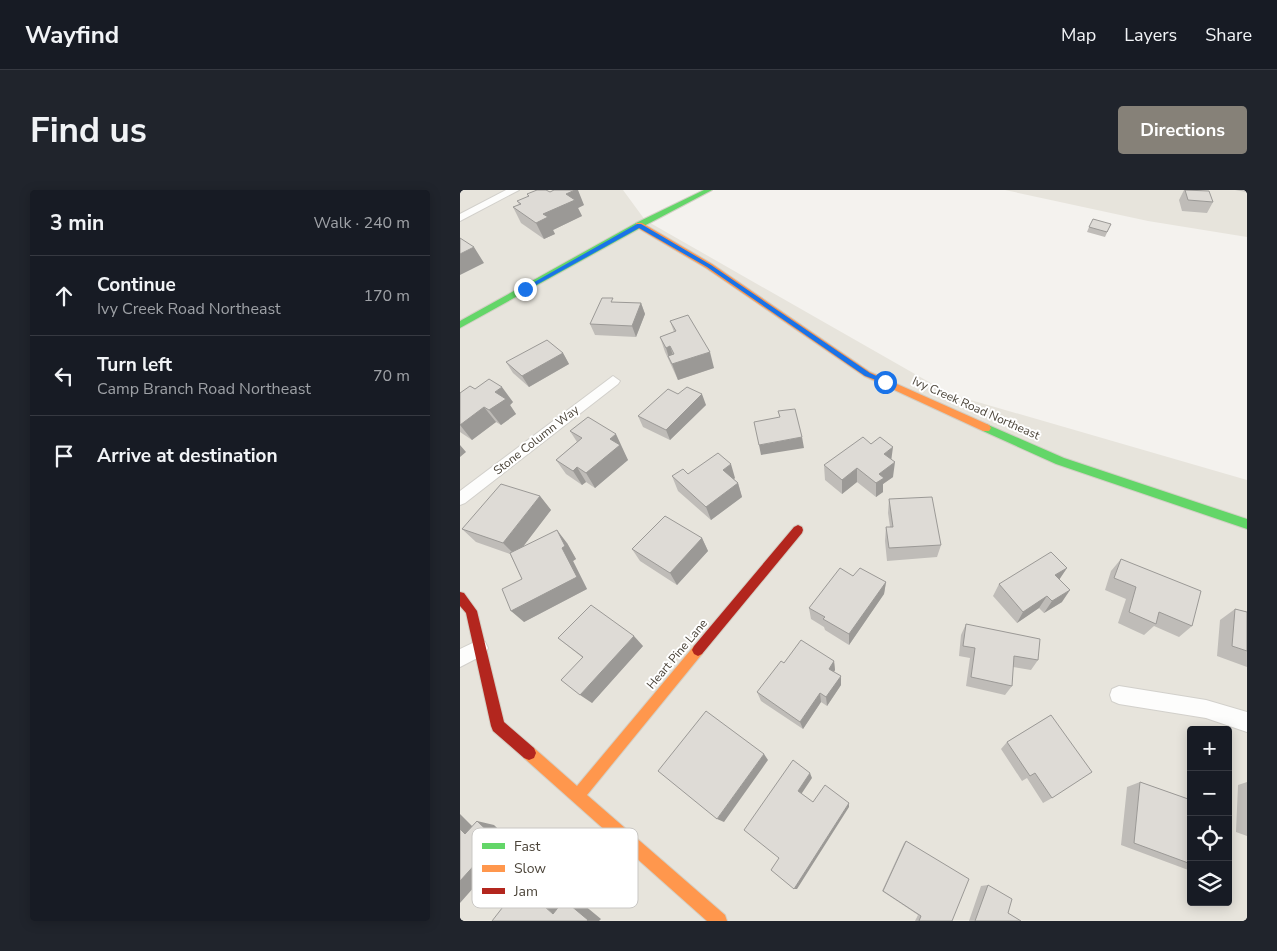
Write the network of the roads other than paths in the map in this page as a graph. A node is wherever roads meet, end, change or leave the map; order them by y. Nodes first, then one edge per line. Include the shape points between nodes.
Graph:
1 (514, 190) edge
2 (709, 190) edge
3 (460, 218) edge
4 (639, 225) junction
5 (460, 325) edge
6 (613, 381) dead end
7 (460, 499) edge
8 (1247, 524) edge
9 (798, 530) dead end
10 (460, 597) edge
11 (479, 648) junction
12 (460, 658) edge
13 (1119, 695) dead end
14 (1247, 722) edge
15 (577, 796) junction
16 (613, 828) edge
17 (638, 850) edge
18 (719, 921) edge

1 - 3 street
2 - 4 street
4 - 5 street
4 - 8 street, Ivy Creek Road Northeast via 709,266 867,374 1060,461
6 - 7 street, Stone Column Way
9 - 15 street, Heart Pine Lane
10 - 11 street via 470,611
11 - 12 street
11 - 15 street via 498,726
13 - 14 street via 1206,709
15 - 16 street
17 - 18 street

